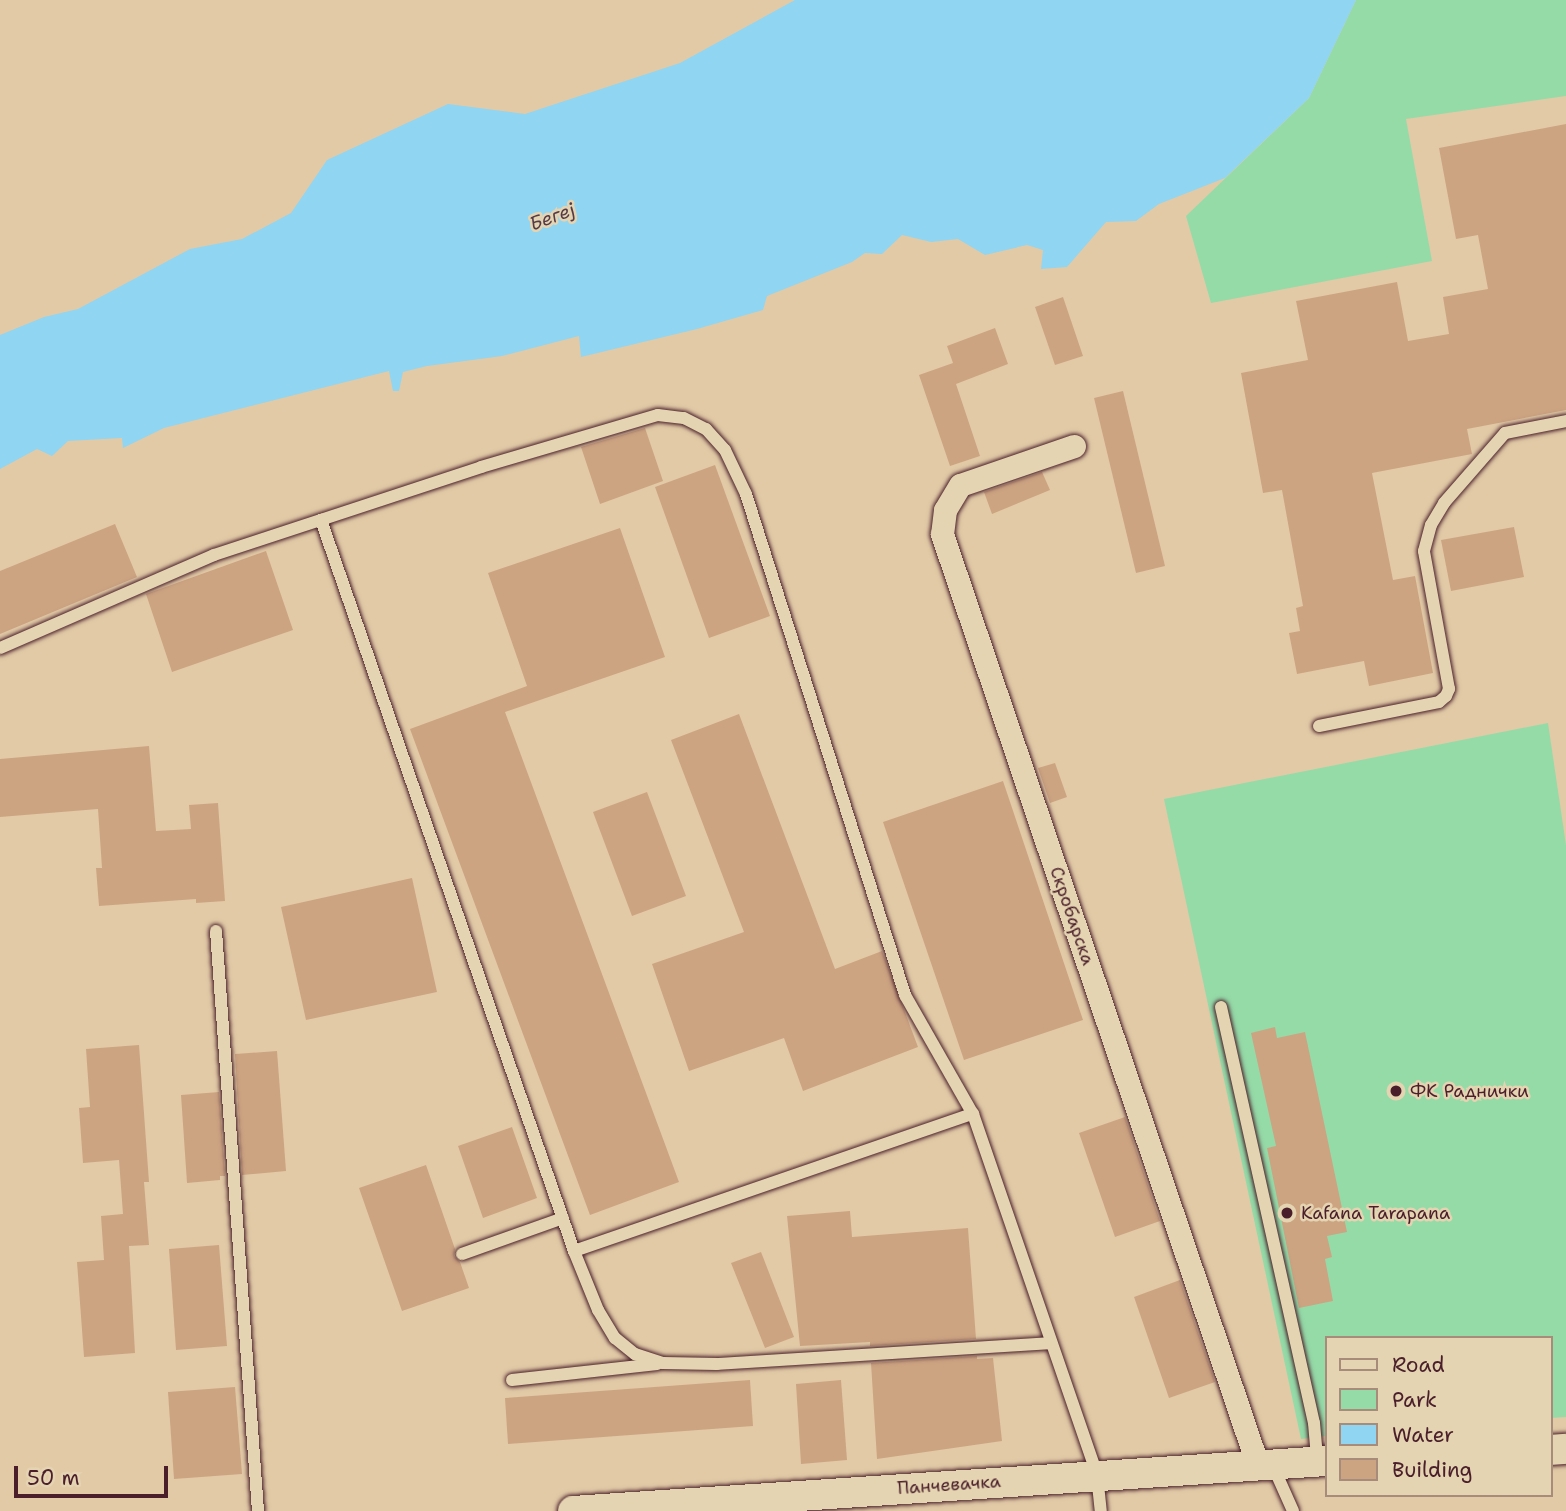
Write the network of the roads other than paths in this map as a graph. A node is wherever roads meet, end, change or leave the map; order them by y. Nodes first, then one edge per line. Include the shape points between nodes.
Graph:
1 (1566, 421) edge
2 (1074, 446) dead end
3 (321, 520) junction
4 (0, 648) edge
5 (1319, 726) dead end
6 (216, 931) dead end
7 (1222, 1007) dead end
8 (973, 1114) junction
9 (563, 1218) junction
10 (575, 1251) junction
11 (462, 1254) dead end
12 (1050, 1343) junction
13 (663, 1363) junction
14 (512, 1380) dead end
15 (1322, 1461) edge
16 (1265, 1463) junction
17 (1097, 1475) junction
18 (800, 1503) edge
19 (653, 1508) edge
20 (258, 1511) edge
21 (573, 1511) edge
22 (1101, 1511) edge
23 (1293, 1511) edge

1 - 5 lane via 1505,433 1444,503 1431,525 1424,551 1449,689 1446,696 1439,702
2 - 16 street, Скробарска via 960,485 945,510 942,534
3 - 4 lane via 214,555
3 - 8 lane via 658,415 684,418 706,429 725,450 746,494 905,995
3 - 9 lane
6 - 20 lane
7 - 15 lane
8 - 10 lane
8 - 12 lane
9 - 10 lane
9 - 11 lane
10 - 13 lane via 598,1310 615,1338 635,1354
12 - 13 lane via 717,1364
12 - 17 lane
13 - 14 lane
15 - 16 street, Панчевачка
16 - 17 street, Панчевачка
16 - 23 lane
17 - 18 street, Панчевачка
17 - 22 lane
18 - 19 street, Панчевачка
19 - 21 street, Панчевачка

